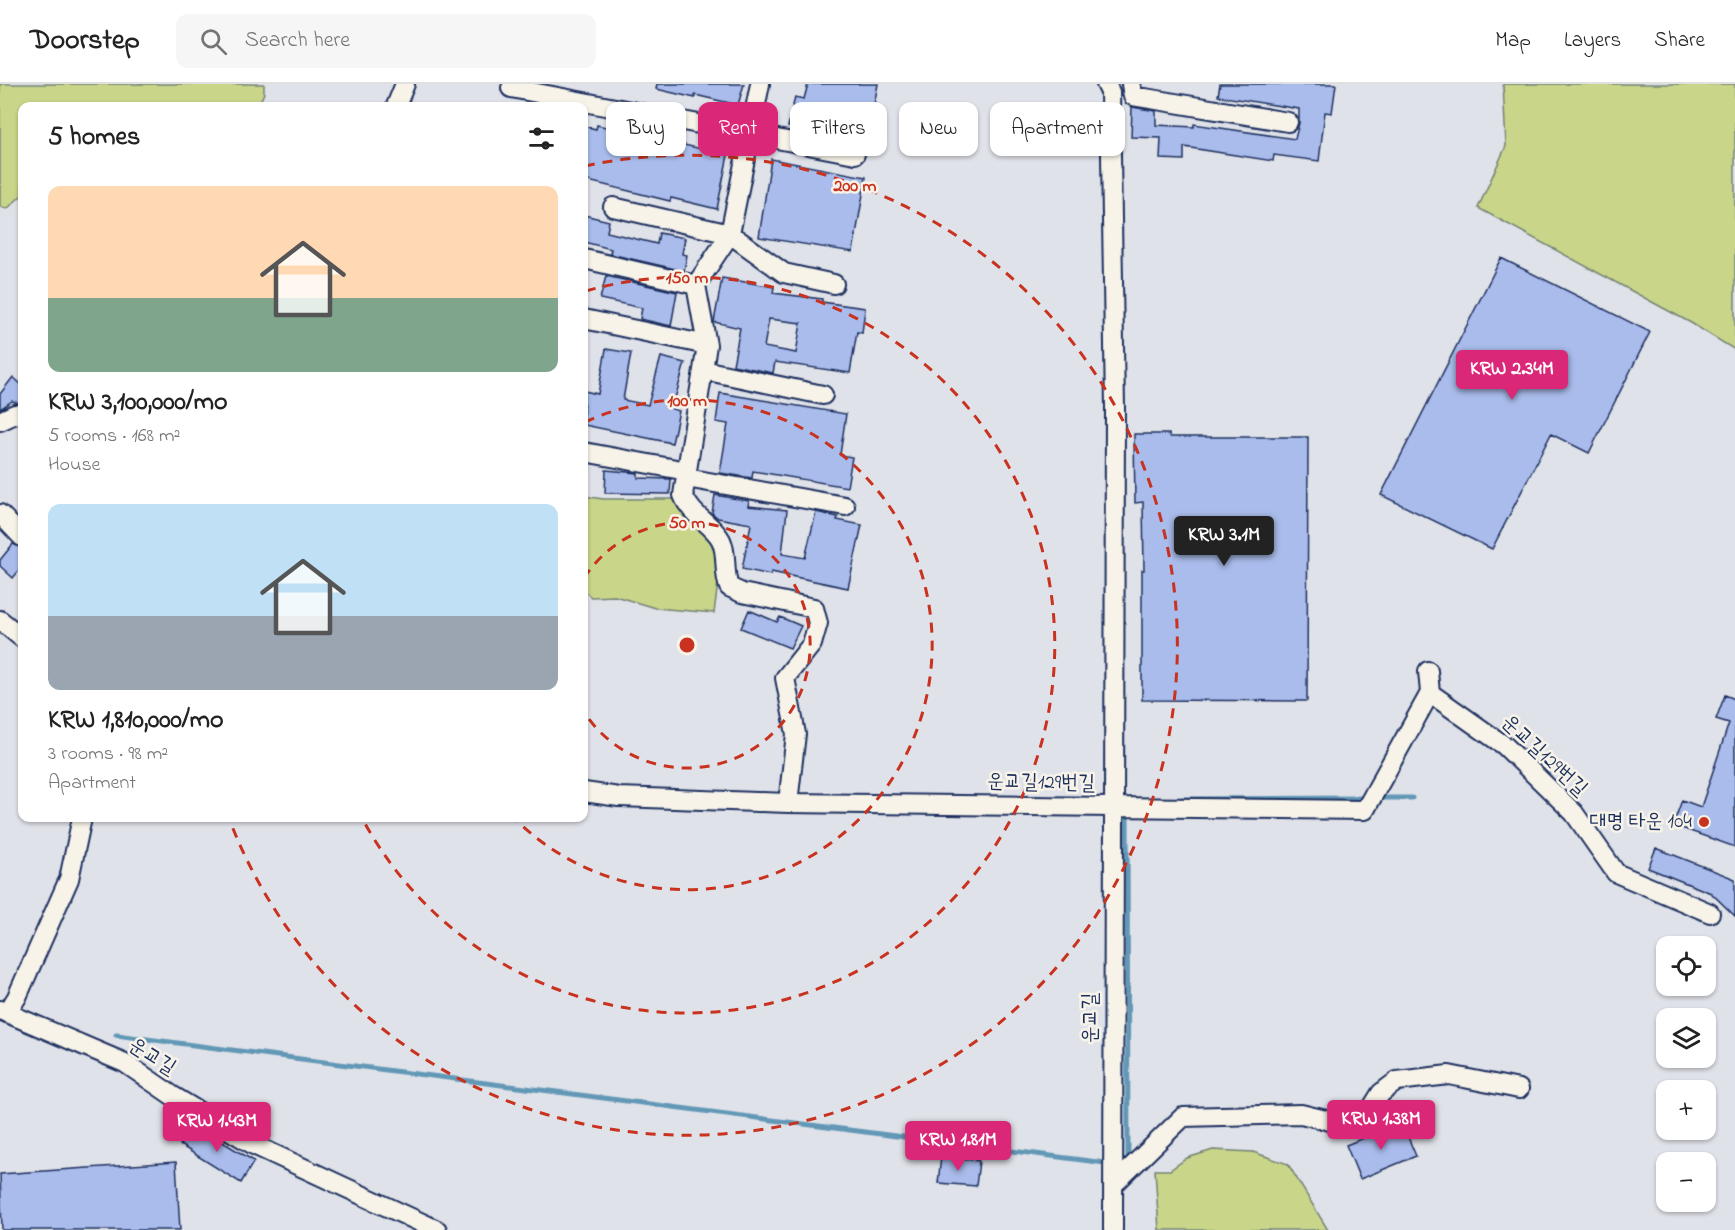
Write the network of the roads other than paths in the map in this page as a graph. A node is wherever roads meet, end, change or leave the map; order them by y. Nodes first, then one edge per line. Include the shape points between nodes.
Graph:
1 (405, 84) edge
2 (760, 84) edge
3 (1106, 84) edge
4 (1131, 84) edge
5 (512, 88) dead end
6 (398, 102) edge
7 (584, 102) edge
8 (756, 102) edge
9 (588, 103) edge
10 (1288, 122) dead end
11 (698, 124) edge
12 (746, 156) edge
13 (613, 207) dead end
14 (730, 234) junction
15 (588, 260) edge
16 (834, 284) dead end
17 (696, 285) junction
18 (588, 320) edge
19 (707, 345) junction
20 (703, 370) junction
21 (823, 396) dead end
22 (18, 414) edge
23 (0, 421) edge
24 (588, 453) edge
25 (686, 474) junction
26 (846, 506) dead end
27 (0, 514) edge
28 (18, 533) edge
29 (0, 620) edge
30 (18, 635) edge
31 (1428, 671) dead end
32 (1430, 693) junction
33 (588, 793) edge
34 (789, 802) junction
35 (1115, 806) junction
36 (81, 822) edge
37 (1710, 913) dead end
38 (3, 1011) edge
39 (1519, 1089) dead end
40 (1113, 1185) junction
41 (436, 1230) edge
42 (1113, 1230) edge

1 - 6 street
2 - 8 street
3 - 35 street, 운교길 via 1110,92 1115,408
4 - 10 street via 1132,96
5 - 7 street
9 - 11 street
12 - 14 street
13 - 14 street
14 - 16 street via 784,273
14 - 17 street
15 - 17 street
17 - 19 street
18 - 19 street
19 - 20 street
20 - 21 street
20 - 25 street
22 - 23 street
24 - 25 street
25 - 26 street
25 - 34 street via 683,495 687,505 721,539 729,587 814,608 818,624 812,644 785,678 796,734
27 - 28 street
29 - 30 street
31 - 32 street
32 - 35 street, 운교길129번길 via 1365,810
32 - 37 street, 운교길129번길 via 1513,754 1574,813 1616,873
33 - 34 street, 운교길129번길 via 618,797
34 - 35 street, 운교길129번길
35 - 40 street, 운교길
36 - 38 street via 69,879 17,997
38 - 41 street, 운교길 via 125,1064 254,1145
39 - 40 street via 1449,1075 1397,1081 1381,1093 1368,1114 1354,1120 1334,1122 1301,1114 1184,1117
40 - 42 street, 운교길

